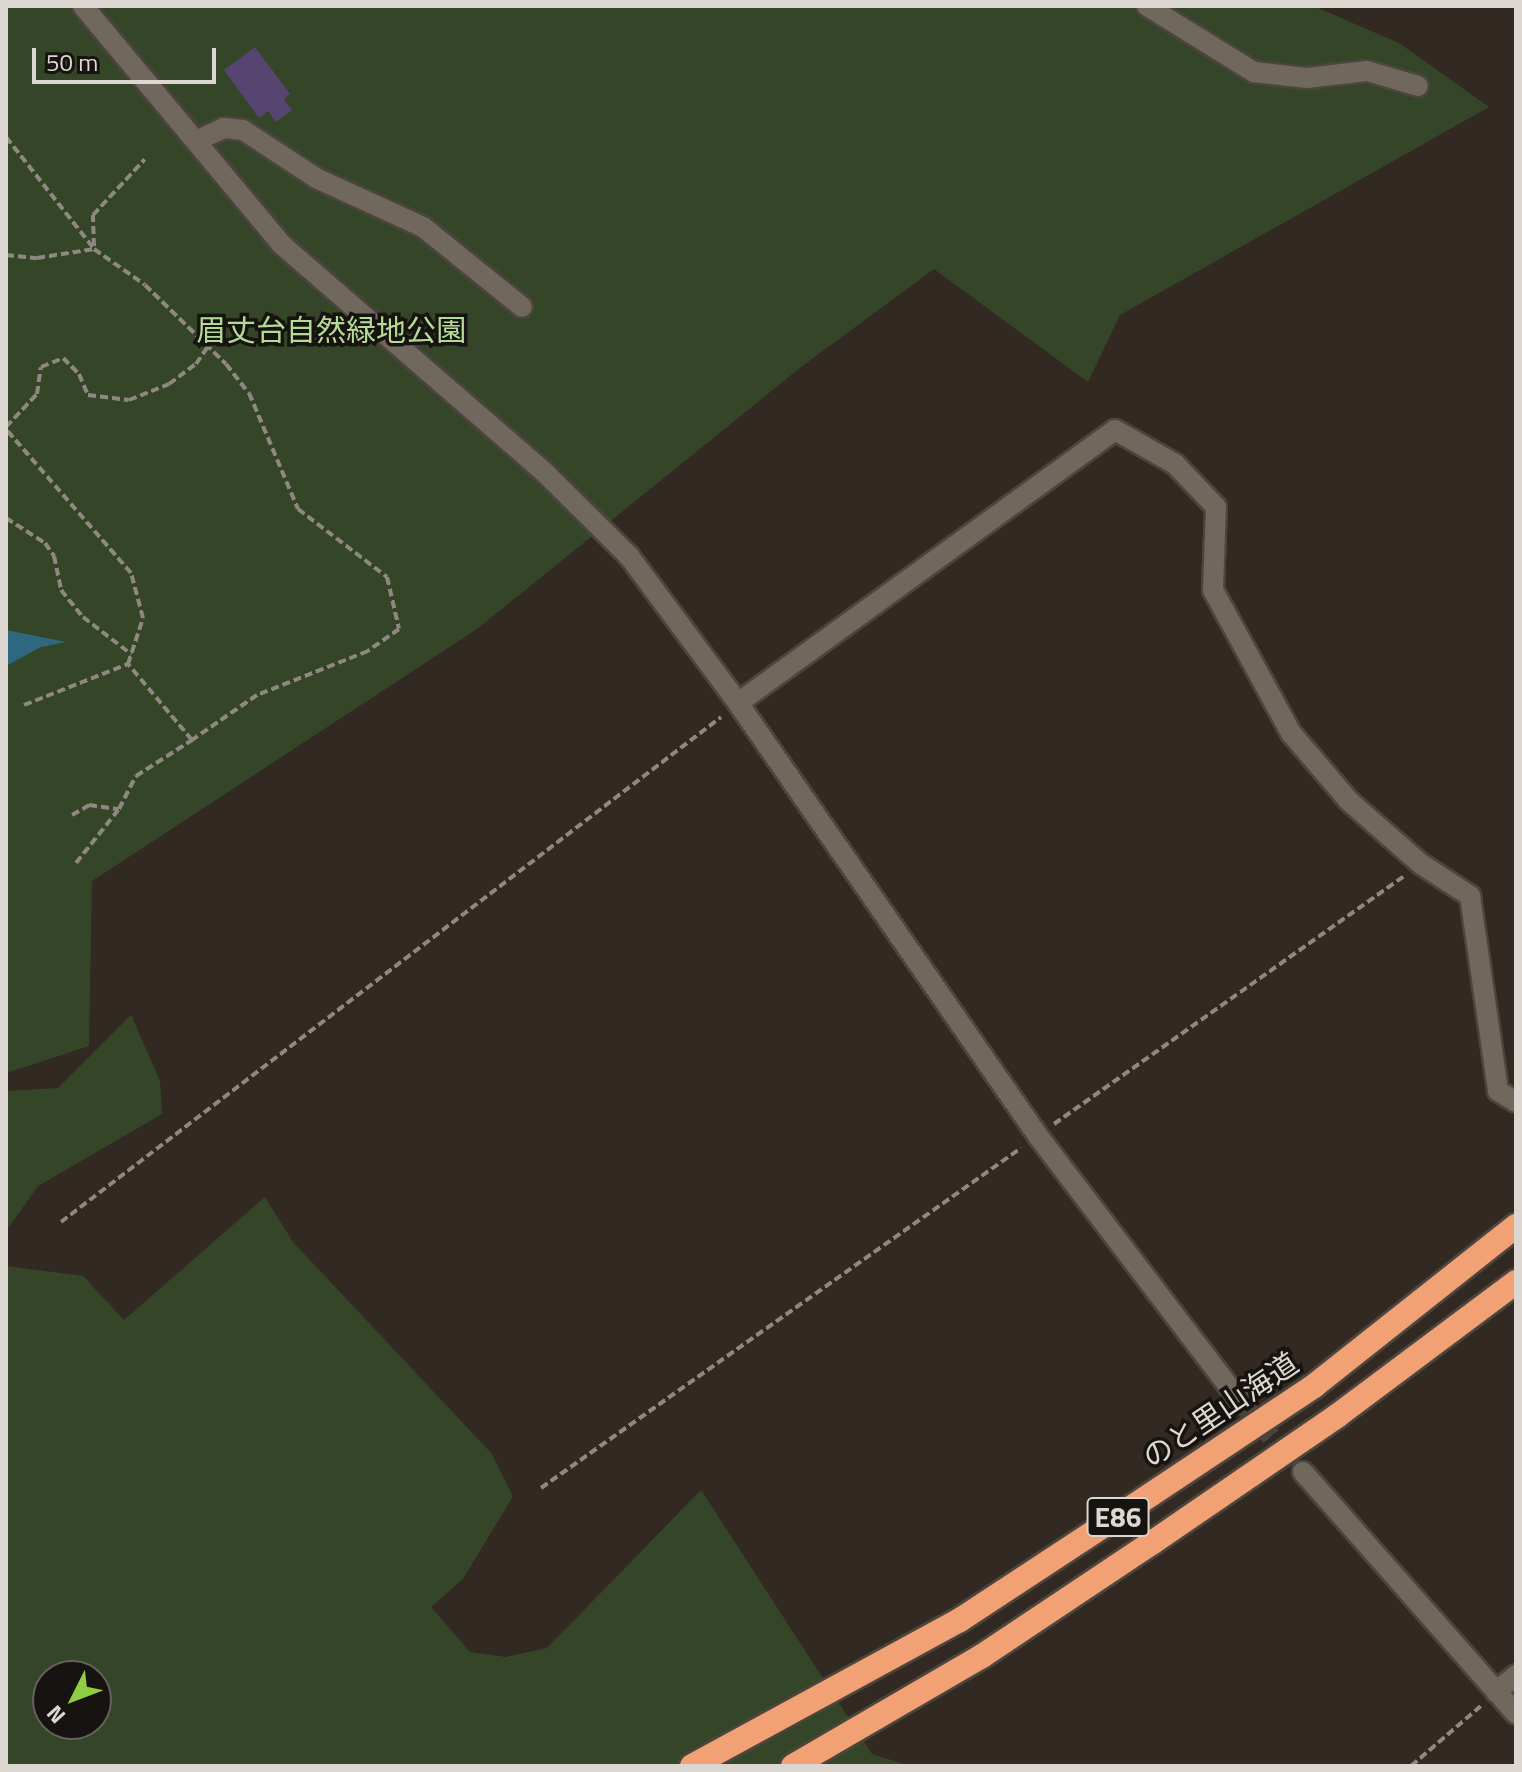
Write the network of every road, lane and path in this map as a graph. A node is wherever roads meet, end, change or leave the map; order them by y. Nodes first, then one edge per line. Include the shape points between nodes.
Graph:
1 (83, 6) edge
2 (1147, 6) edge
3 (1418, 86) dead end
4 (6, 137) edge
5 (196, 141) junction
6 (145, 159) dead end
7 (94, 249) junction
8 (6, 255) edge
9 (522, 307) dead end
10 (208, 346) junction
11 (6, 428) edge
12 (6, 518) edge
13 (132, 654) junction
14 (128, 664) junction
15 (738, 703) junction
16 (24, 705) dead end
17 (192, 740) junction
18 (119, 809) junction
19 (72, 815) dead end
20 (76, 863) dead end
21 (1421, 864) junction
22 (1516, 1102) edge
23 (1038, 1136) junction
24 (61, 1222) dead end
25 (1516, 1226) edge
26 (1516, 1282) edge
27 (1238, 1399) tunnel mouth
28 (1303, 1472) tunnel mouth
29 (541, 1488) dead end
30 (1516, 1675) edge
31 (1496, 1692) junction
32 (1516, 1714) edge
33 (692, 1766) edge
34 (793, 1766) edge
35 (1411, 1766) edge

1 - 5 street
2 - 3 street via 1254,72 1307,78 1367,71
4 - 7 path
5 - 9 street via 224,128 243,130 316,178 423,227
5 - 15 street via 281,244 544,472 629,556
6 - 7 path via 93,215
7 - 8 path via 37,258
7 - 10 path via 145,285
10 - 11 path via 196,364 169,384 129,400 88,395 79,374 63,358 41,367 37,394
10 - 17 path via 249,393 298,509 387,577 399,629 368,651 257,695
11 - 13 path via 131,573 143,618
12 - 13 path via 45,543 54,556 61,590 83,617
13 - 14 path
14 - 16 path
14 - 17 path
15 - 21 street via 1115,430 1175,464 1216,507 1213,590 1243,651 1291,733 1349,801
15 - 23 street
15 - 24 path via 534,865
17 - 18 path via 136,776
18 - 19 path via 89,805
18 - 20 path
21 - 22 street via 1470,896 1498,1091
21 - 23 path
23 - 27 street
23 - 29 path
25 - 33 highway, のと里山海道 / E86 via 1314,1386 1064,1552 947,1627
26 - 34 highway, E86 via 1337,1416 1153,1542 982,1656
28 - 31 street
30 - 31 street
31 - 32 street
31 - 35 path

